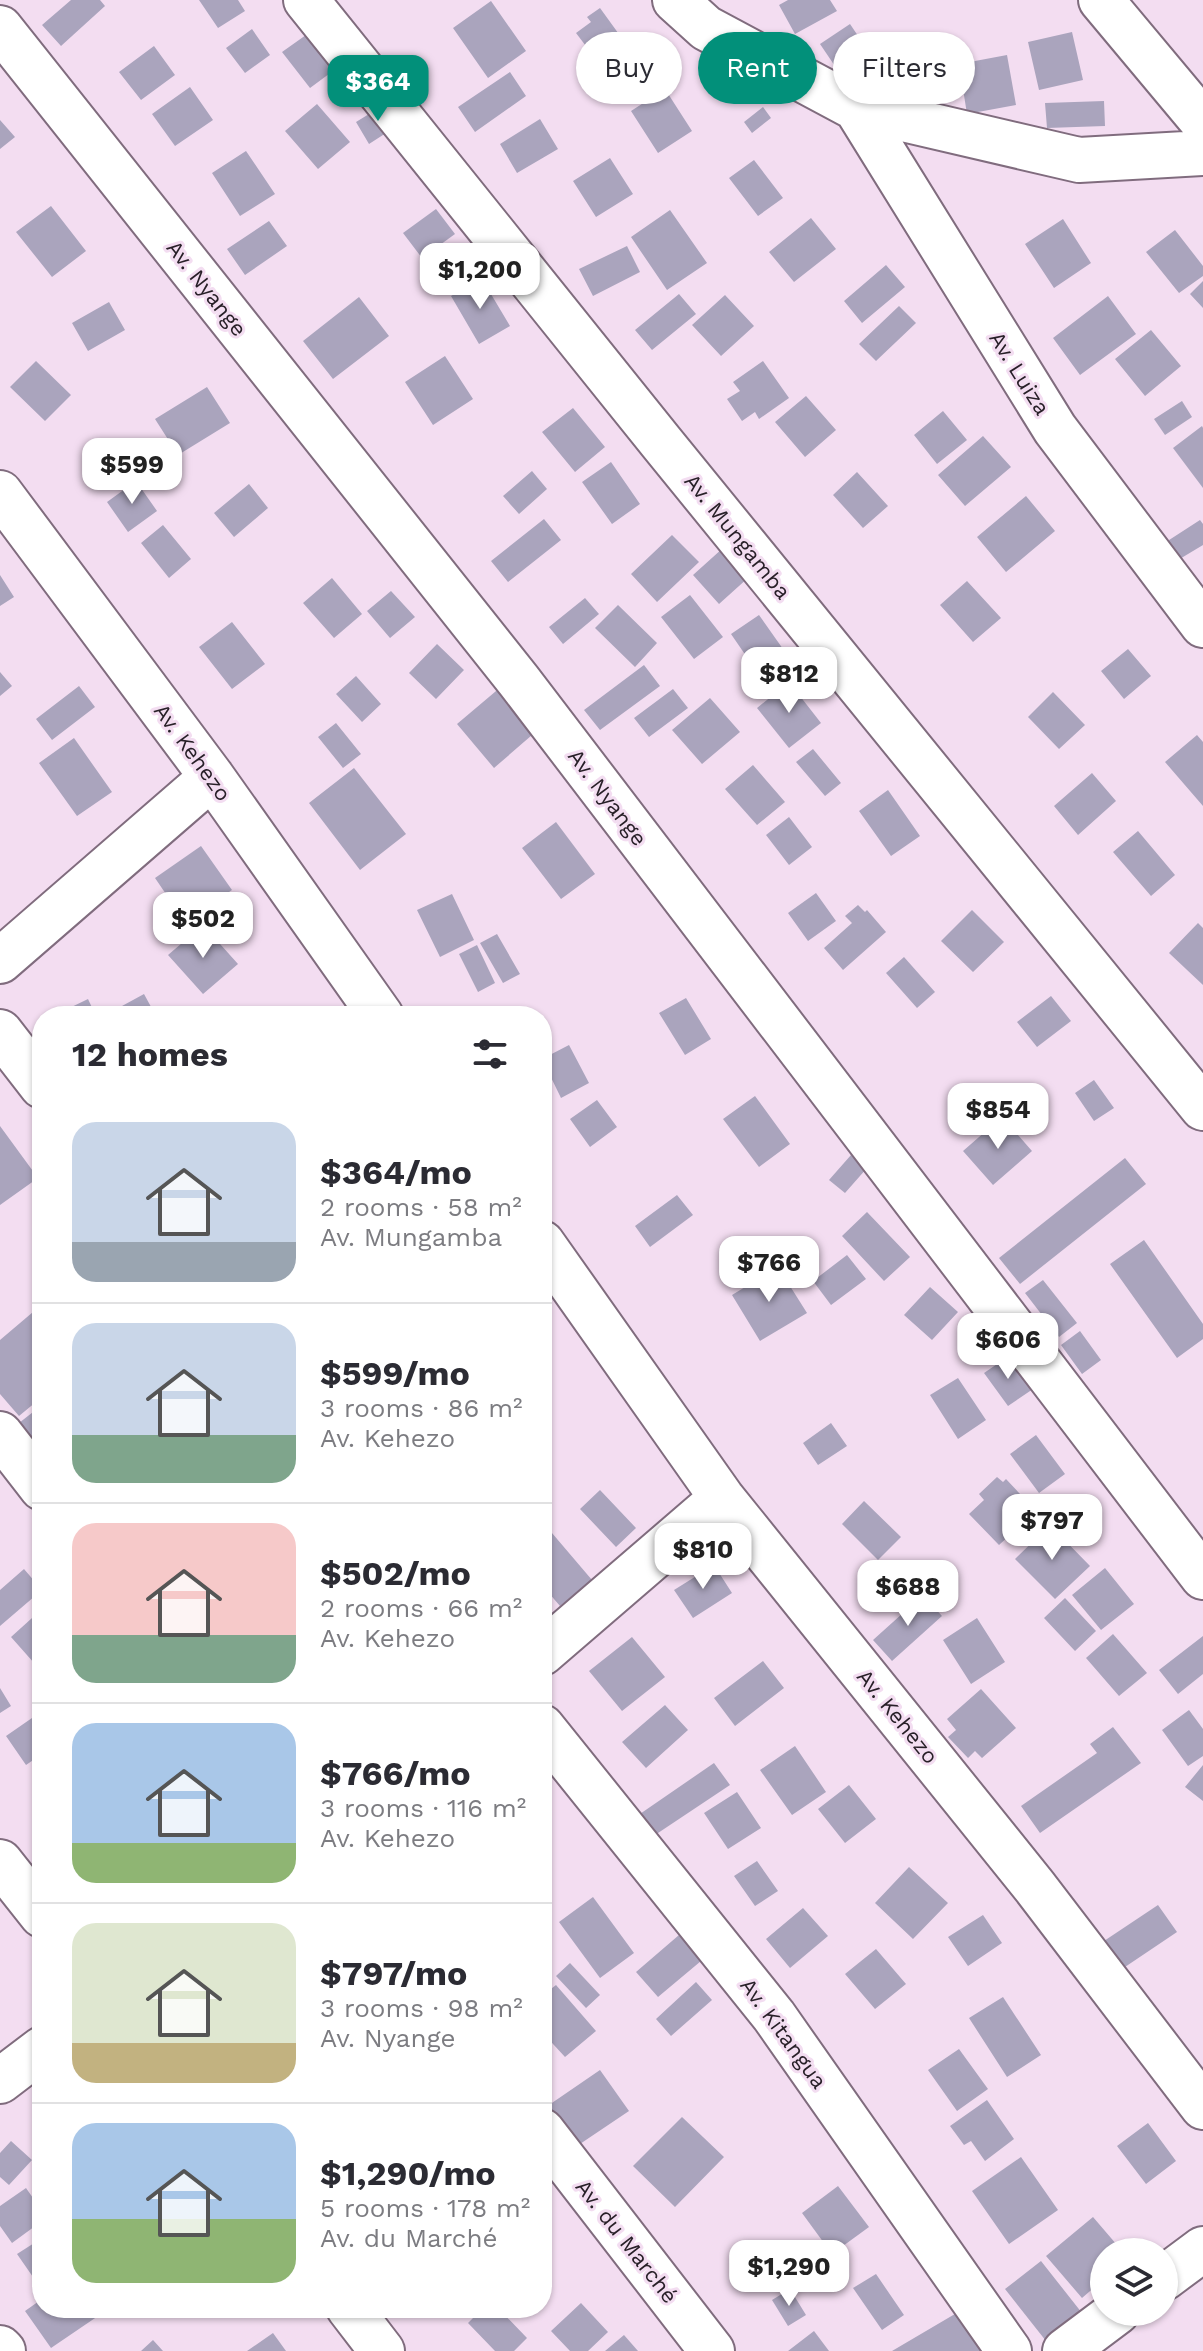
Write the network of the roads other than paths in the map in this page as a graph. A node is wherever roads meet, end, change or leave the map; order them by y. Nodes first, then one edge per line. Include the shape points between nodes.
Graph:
1 (306, 0) edge
2 (675, 0) edge
3 (1101, 0) edge
4 (0, 28) edge
5 (856, 108) junction
6 (1203, 122) edge
7 (1203, 153) edge
8 (0, 493) edge
9 (1203, 625) edge
10 (212, 777) junction
11 (0, 961) edge
12 (374, 1006) edge
13 (0, 1032) edge
14 (32, 1073) edge
15 (1203, 1108) edge
16 (552, 1257) edge
17 (0, 1434) edge
18 (32, 1475) edge
19 (722, 1498) junction
20 (1203, 1577) edge
21 (552, 1644) edge
22 (552, 1739) edge
23 (0, 1862) edge
24 (32, 1902) edge
25 (32, 2057) edge
26 (0, 2081) edge
27 (1203, 2107) edge
28 (552, 2144) edge
29 (1203, 2249) edge
30 (1178, 2268) edge
31 (357, 2318) edge
32 (1098, 2326) edge
33 (382, 2351) edge
34 (712, 2351) edge
35 (1009, 2351) edge
36 (1065, 2351) edge

1 - 15 street, Av. Mungamba
2 - 5 street via 706,28
3 - 6 street
4 - 20 street, Av. Nyange via 519,681
5 - 7 street via 1079,160
5 - 9 street, Av. Luiza via 1055,429
8 - 10 street, Av. Kehezo
10 - 11 street
10 - 12 street, Av. Kehezo
13 - 14 street
16 - 19 street, Av. Kehezo
17 - 18 street
19 - 21 street
19 - 27 street, Av. Kehezo via 1035,1887
22 - 35 street, Av. Kitangua via 774,2016
23 - 24 street
25 - 26 street
28 - 34 street, Av. du Marché
29 - 30 street
31 - 33 street
32 - 36 street

